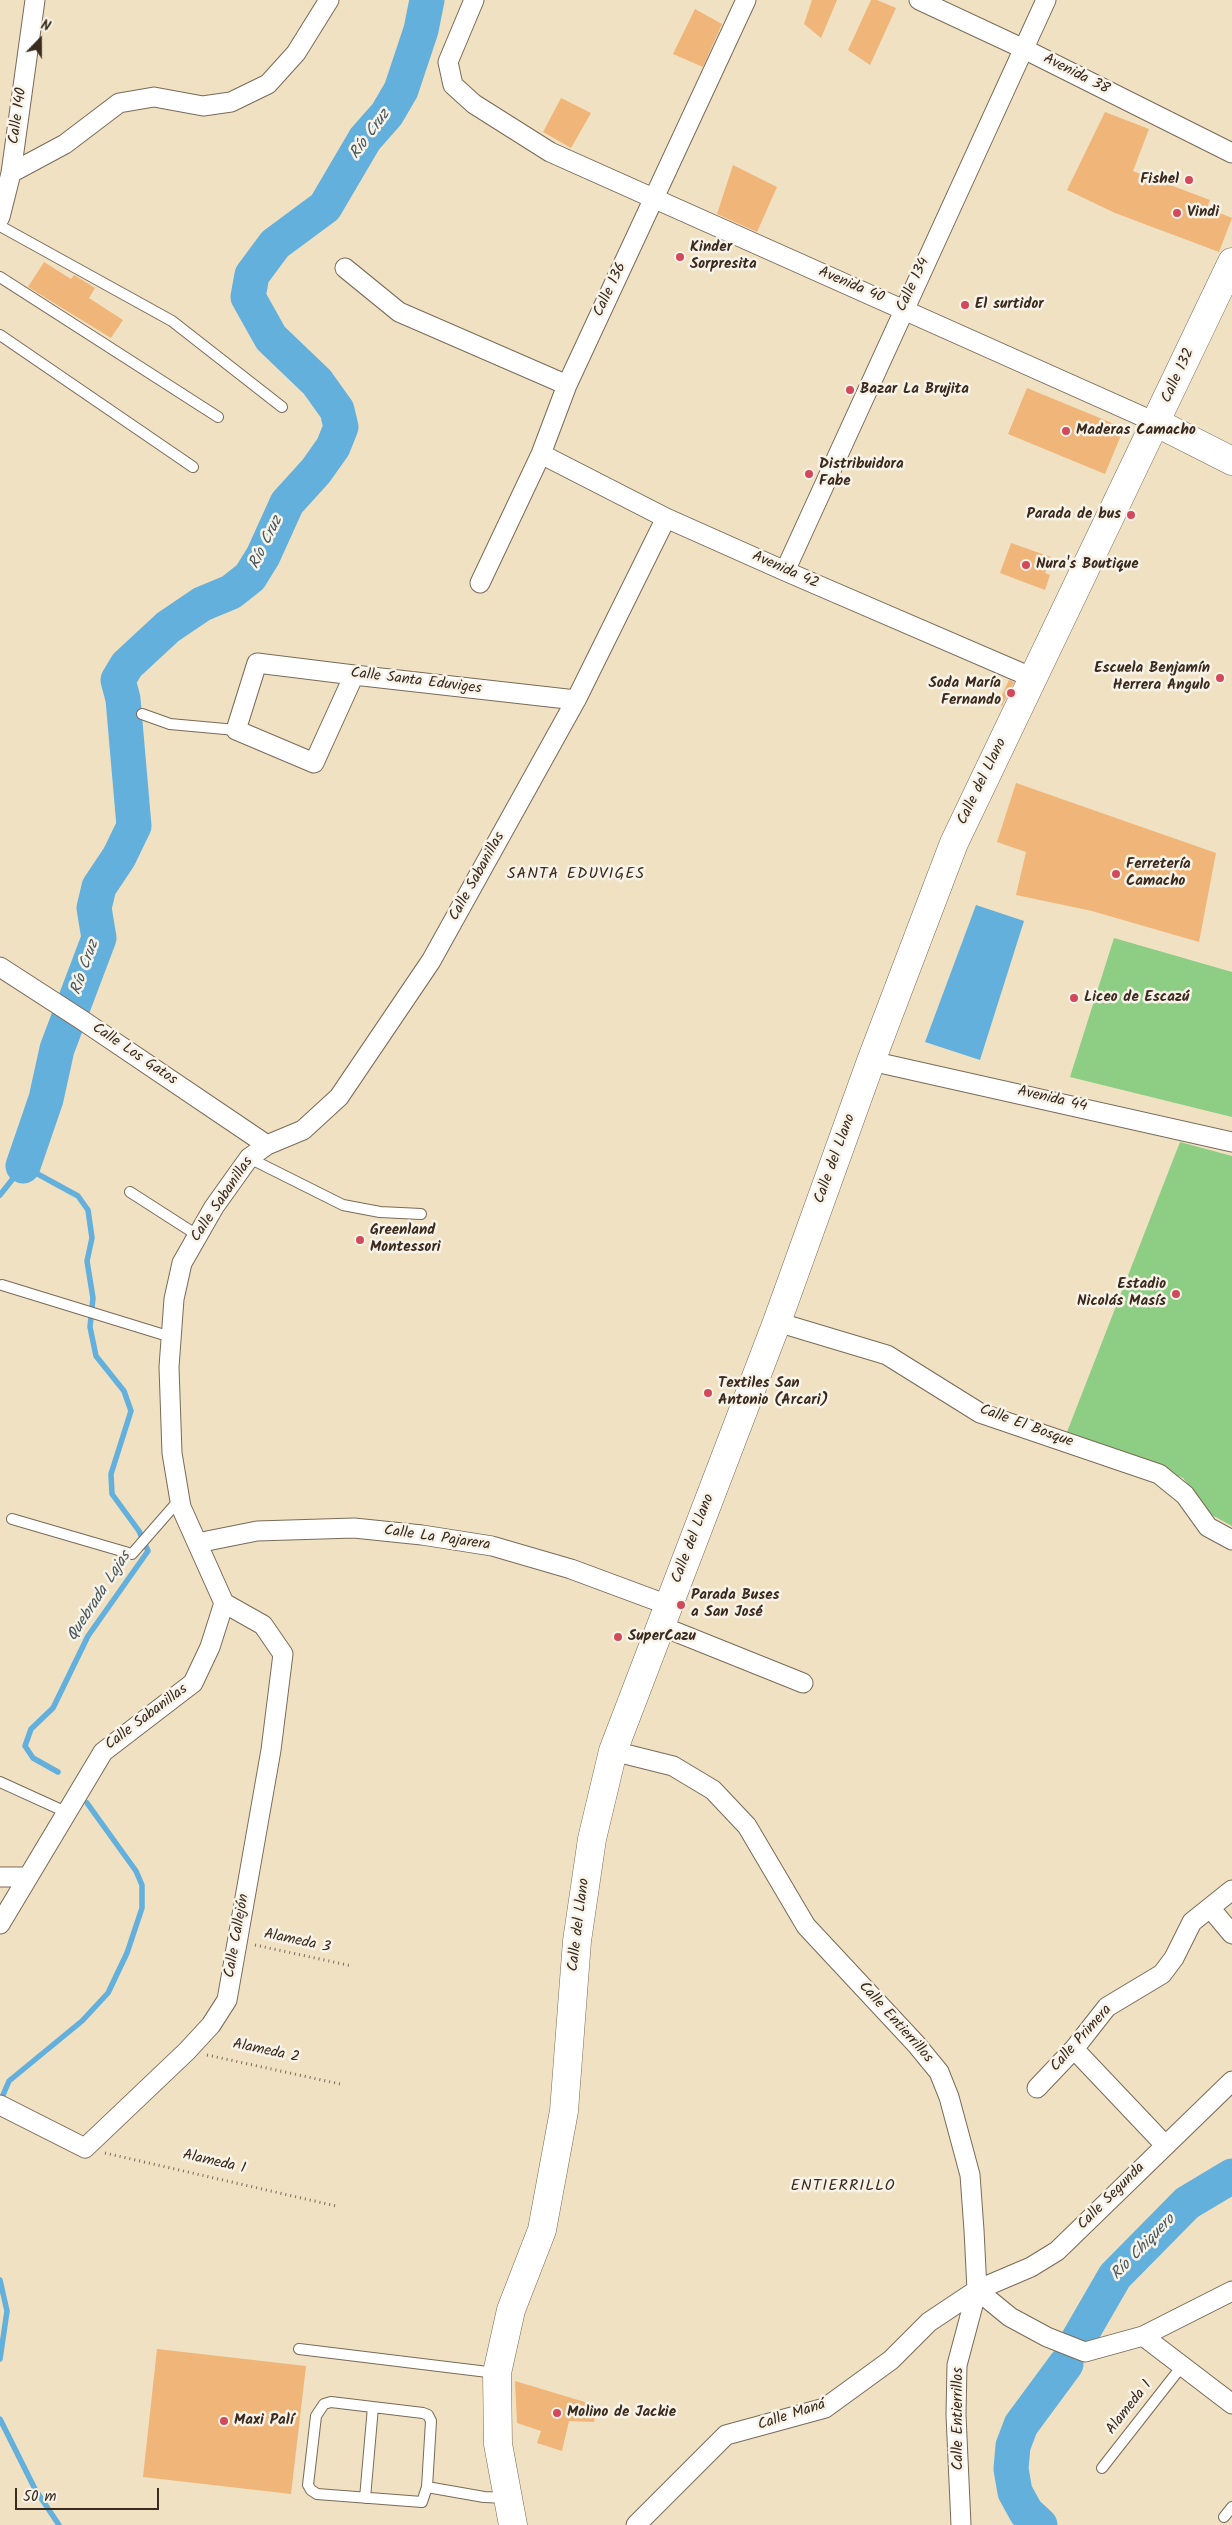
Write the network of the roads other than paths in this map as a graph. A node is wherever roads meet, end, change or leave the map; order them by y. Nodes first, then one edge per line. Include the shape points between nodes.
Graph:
1 (34, 0) edge
2 (329, 0) edge
3 (474, 0) edge
4 (746, 0) edge
5 (919, 0) edge
6 (1046, 0) edge
7 (1024, 49) junction
8 (1232, 153) edge
9 (11, 173) junction
10 (652, 200) junction
11 (0, 217) edge
12 (0, 226) edge
13 (1232, 262) edge
14 (345, 268) dead end
15 (0, 277) edge
16 (904, 308) junction
17 (0, 335) edge
18 (567, 385) junction
19 (282, 407) dead end
20 (218, 417) dead end
21 (1157, 423) junction
22 (541, 454) junction
23 (1232, 461) edge
24 (193, 467) dead end
25 (666, 518) junction
26 (785, 572) junction
27 (480, 582) dead end
28 (354, 674) junction
29 (1033, 678) junction
30 (576, 700) junction
31 (142, 714) dead end
32 (236, 730) junction
33 (0, 967) edge
34 (871, 1061) junction
35 (1232, 1142) edge
36 (267, 1145) junction
37 (249, 1158) junction
38 (130, 1192) dead end
39 (421, 1214) dead end
40 (197, 1235) junction
41 (2, 1285) dead end
42 (777, 1322) junction
43 (171, 1338) junction
44 (180, 1499) junction
45 (12, 1519) dead end
46 (1232, 1540) edge
47 (197, 1543) junction
48 (224, 1603) junction
49 (665, 1615) junction
50 (803, 1683) dead end
51 (613, 1751) junction
52 (0, 1782) edge
53 (66, 1812) junction
54 (0, 1877) edge
55 (26, 1877) junction
56 (1232, 1890) edge
57 (1211, 1909) junction
58 (0, 1924) edge
59 (1232, 1934) edge
60 (1074, 2049) junction
61 (1232, 2081) edge
62 (1037, 2088) dead end
63 (0, 2105) edge
64 (1165, 2145) junction
65 (977, 2290) junction
66 (1232, 2291) edge
67 (1142, 2336) junction
68 (299, 2349) dead end
69 (1182, 2366) junction
70 (497, 2373) junction
71 (1232, 2404) edge
72 (373, 2407) junction
73 (1102, 2468) dead end
74 (427, 2487) junction
75 (365, 2498) junction
76 (508, 2498) junction
77 (1232, 2507) edge
78 (1224, 2517) dead end
79 (512, 2525) edge
80 (636, 2525) edge
81 (961, 2525) edge

1 - 9 street, Calle 140
2 - 9 street via 296,53 268,84 231,102 203,106 154,97 119,103 64,144
3 - 10 street, Avenida 40 via 448,62 453,85 474,104 550,152
4 - 10 street, Calle 136
5 - 7 street, Avenida 38
6 - 7 street, Calle 134
7 - 8 street, Avenida 38
7 - 16 street, Calle 134
9 - 11 street, Calle 140
10 - 16 street, Avenida 40
10 - 18 street, Calle 136
12 - 19 lane via 172,321
13 - 21 main road, Calle 132
14 - 18 street via 399,312
15 - 20 lane
16 - 21 street, Avenida 40
16 - 26 street, Calle 134
17 - 24 lane
18 - 22 street, Calle 136
21 - 23 main road, Avenida 40
21 - 29 main road, Calle 132
22 - 25 street, Avenida 42
22 - 27 street, Calle 136
25 - 26 street, Avenida 42
25 - 30 street, Calle Sabanillas
26 - 29 street, Avenida 42
28 - 30 street, Calle Santa Eduviges
28 - 32 street, Calle Santa Eduviges via 257,663
28 - 32 street via 314,764
29 - 34 main road, Calle del Llano via 954,843
30 - 36 street, Calle Sabanillas via 431,962 339,1097 303,1130
31 - 32 lane via 170,724
33 - 36 street, Calle Los Gatos
34 - 35 street, Avenida 44
34 - 42 main road, Calle del Llano
36 - 37 street, Calle Sabanillas
37 - 39 lane via 343,1205 380,1212
37 - 40 street, Calle Sabanillas
38 - 40 lane
40 - 43 street, Calle Sabanillas via 182,1263 174,1299
41 - 43 lane
42 - 46 street, Calle El Bosque via 887,1355 980,1413 1159,1474 1185,1495 1208,1527
42 - 49 main road, Calle del Llano
43 - 44 street, Calle Sabanillas via 172,1453
44 - 45 lane via 132,1554
44 - 47 street, Calle Sabanillas
47 - 48 street, Calle Sabanillas
47 - 49 street, Calle La Pajarera via 257,1531 354,1528 422,1535 492,1546 571,1569
48 - 53 street, Calle Sabanillas via 210,1648 193,1683 103,1752
48 - 63 street, Calle Callejón via 263,1626 283,1654 271,1750 227,2000 211,2025 85,2148
49 - 50 street, Calle La Pajarera
49 - 51 main road, Calle del Llano
51 - 65 street, Calle Entierrillos via 673,1766 713,1790 746,1826 806,1926 939,2072 970,2175
51 - 70 main road, Calle del Llano via 592,1839 577,1942 564,2111 542,2230 511,2310
52 - 53 lane
53 - 55 street, Calle Sabanillas
54 - 55 street
55 - 58 street, Calle Sabanillas
56 - 57 street, Calle Primera
57 - 59 street
57 - 60 street, Calle Primera via 1192,1922 1162,1974 1107,2007
60 - 62 street, Calle Primera
60 - 64 street
61 - 64 street, Calle Segunda
64 - 65 street, Calle Segunda via 1057,2251 1030,2267
65 - 67 street via 1010,2317 1085,2352
65 - 80 street, Calle Maná via 929,2322 891,2360 825,2408 726,2435
65 - 81 street, Calle Entierrillos via 957,2365
66 - 67 street
67 - 69 street
68 - 70 lane
69 - 71 street
69 - 73 lane, Alameda 1
70 - 76 main road, Calle del Llano via 498,2444
72 - 74 lane via 428,2415 431,2421
72 - 75 lane
72 - 75 lane via 324,2404 316,2416 308,2485 317,2494
74 - 75 lane via 424,2499 419,2503
74 - 76 lane
76 - 79 main road, Calle del Llano
77 - 78 lane

